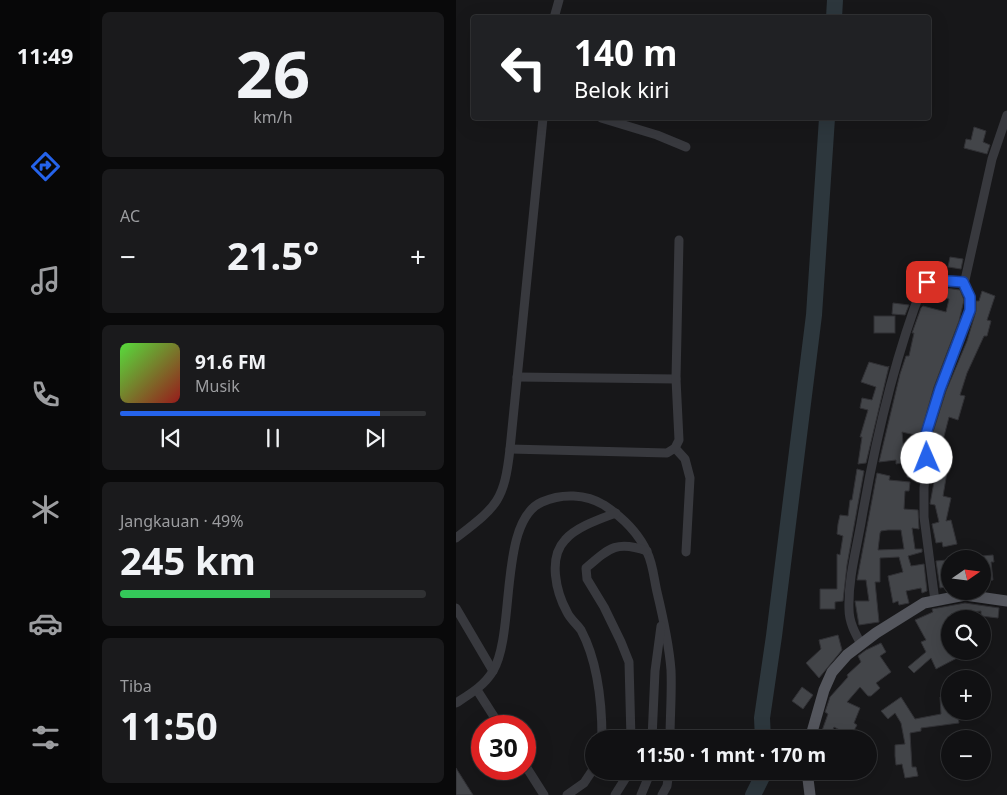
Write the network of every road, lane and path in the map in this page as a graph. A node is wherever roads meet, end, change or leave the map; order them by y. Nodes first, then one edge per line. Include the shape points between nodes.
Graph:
1 (558, 0) edge
2 (555, 15) edge
3 (1007, 115) edge
4 (543, 120) edge
5 (608, 120) edge
6 (686, 147) dead end
7 (679, 240) dead end
8 (963, 282) junction
9 (517, 377) junction
10 (676, 379) junction
11 (675, 448) junction
12 (510, 449) junction
13 (616, 513) junction
14 (456, 538) edge
15 (647, 551) junction
16 (686, 552) dead end
17 (935, 601) junction
18 (1007, 601) edge
19 (456, 608) edge
20 (662, 616) junction
21 (860, 644) junction
22 (493, 671) junction
23 (477, 690) junction
24 (456, 704) edge
25 (493, 715) edge
26 (602, 730) edge
27 (630, 730) edge
28 (652, 730) edge
29 (670, 730) edge
30 (812, 730) edge
31 (534, 780) edge
32 (586, 780) edge
33 (624, 780) edge
34 (647, 780) edge
35 (668, 780) edge
36 (809, 780) edge
37 (544, 795) edge
38 (567, 795) edge
39 (615, 795) edge
40 (641, 795) edge
41 (662, 795) edge
42 (810, 795) edge

1 - 2 street
3 - 8 street via 992,160
4 - 9 street
5 - 6 street
7 - 10 street
8 - 17 street via 970,297 970,310 926,434 924,518
8 - 21 street via 927,282 909,319 877,437 852,575 850,619
9 - 10 street
9 - 12 street
10 - 11 street via 678,440
11 - 12 street via 667,453
11 - 16 street via 685,459 689,470
12 - 14 street via 504,490 492,508
13 - 15 street via 632,528
13 - 22 street via 593,499 561,496 540,502 524,518 512,557 502,650
13 - 26 street via 590,523 565,539 556,555 558,591 567,613 581,630 594,668 602,705
15 - 20 street
15 - 27 street via 629,545 616,547 586,568 587,579 629,662
17 - 18 main road via 965,596
17 - 21 main road via 917,606
19 - 22 street
20 - 28 street via 654,671
20 - 29 street via 671,670
21 - 30 main road via 828,680
22 - 23 street
23 - 24 street
23 - 25 street
31 - 37 street
32 - 38 street
33 - 39 street
34 - 40 street
35 - 41 street
36 - 42 main road

